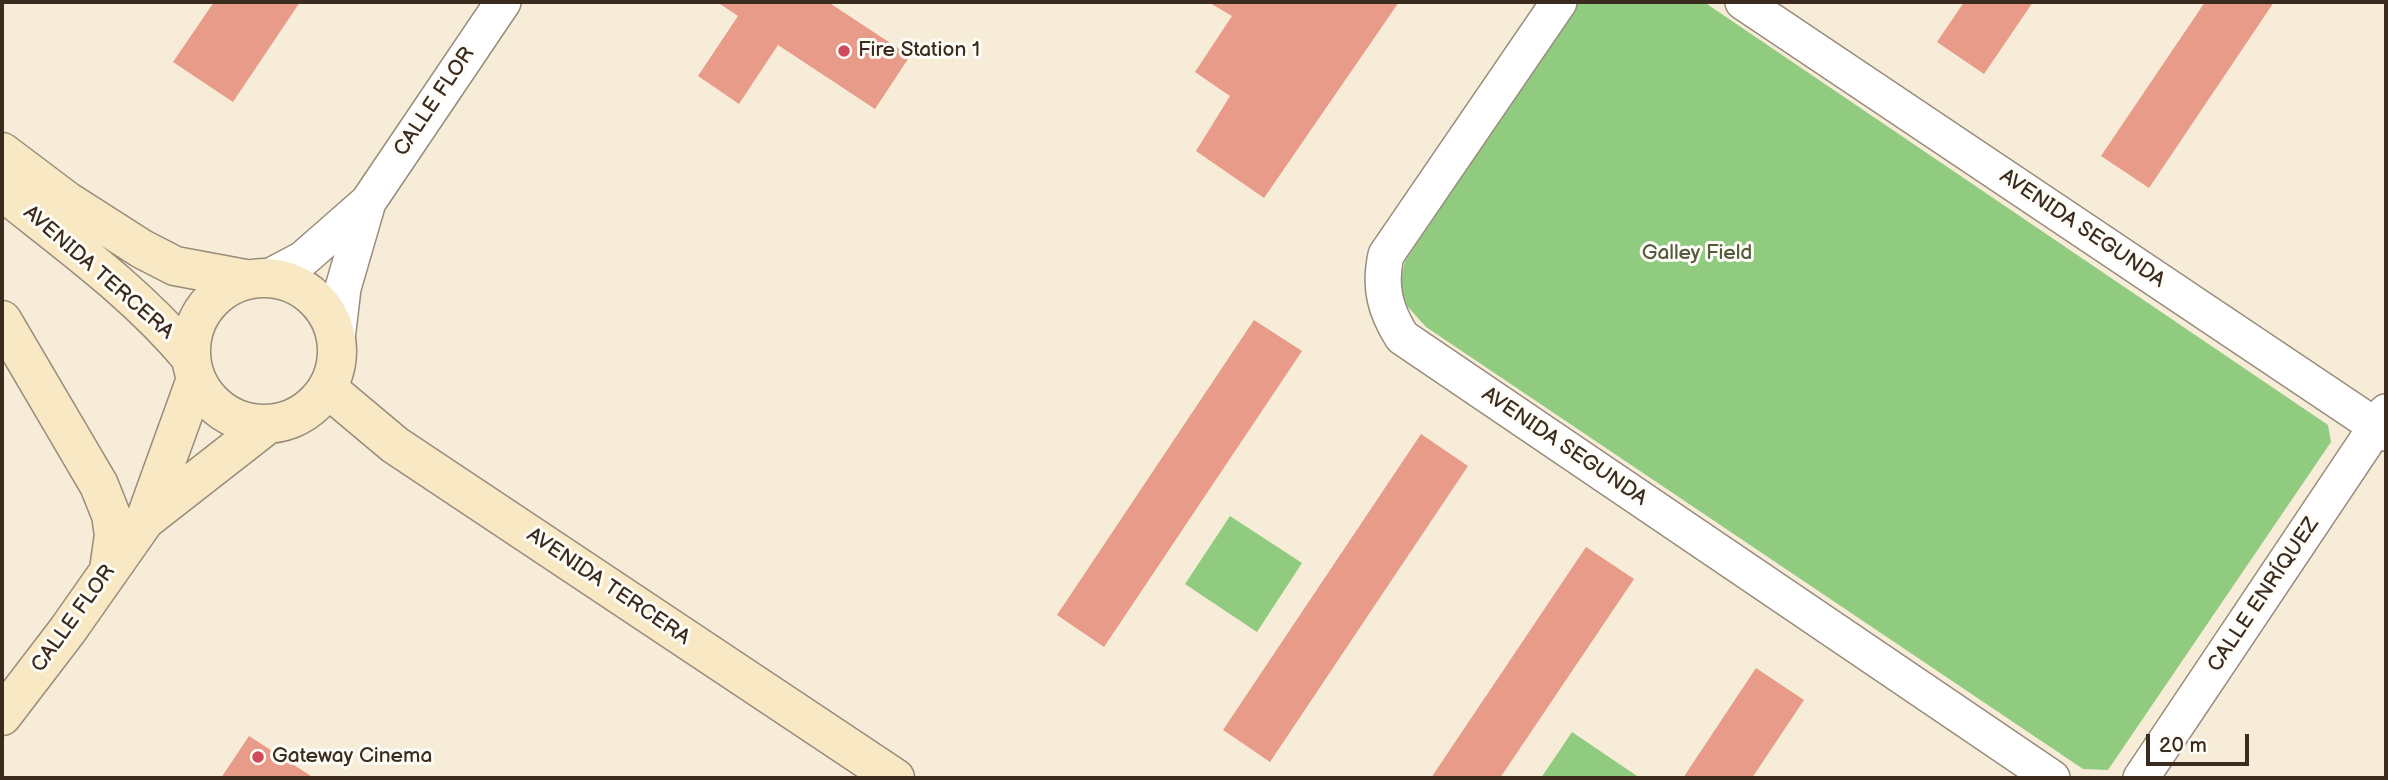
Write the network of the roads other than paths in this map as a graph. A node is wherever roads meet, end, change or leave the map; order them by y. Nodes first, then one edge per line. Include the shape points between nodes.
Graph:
1 (503, 2) edge
2 (1559, 2) edge
3 (1743, 2) edge
4 (2, 152) edge
5 (2, 191) edge
6 (368, 202) junction
7 (257, 278) junction
8 (2, 320) edge
9 (337, 339) junction
10 (193, 369) junction
11 (327, 388) junction
12 (268, 424) junction
13 (2383, 424) edge
14 (145, 520) junction
15 (109, 570) junction
16 (2, 716) edge
17 (895, 778) edge
18 (2052, 778) edge
19 (2141, 778) edge

1 - 6 street, CALLE FLOR
2 - 18 street, AVENIDA SEGUNDA via 1385,255 1383,296 1402,337
3 - 13 street, AVENIDA SEGUNDA
4 - 7 street, AVENIDA TERCERA via 67,201 175,266
5 - 10 street, AVENIDA TERCERA via 144,307 167,329
6 - 7 street, CALLE FLOR via 303,259
6 - 9 street, CALLE FLOR via 343,288
7 - 9 street via 293,282 313,295 328,315
7 - 10 street via 226,288 198,318 191,337
8 - 15 street via 99,485 114,535
9 - 11 street via 336,364
10 - 12 street via 207,397 222,412 244,422
10 - 14 street, CALLE FLOR
11 - 12 street via 312,407 291,419
11 - 17 street, AVENIDA TERCERA via 395,446
12 - 14 street, CALLE FLOR
13 - 19 street, CALLE ENRÍQUEZ
14 - 15 street, CALLE FLOR
15 - 16 street, CALLE FLOR

